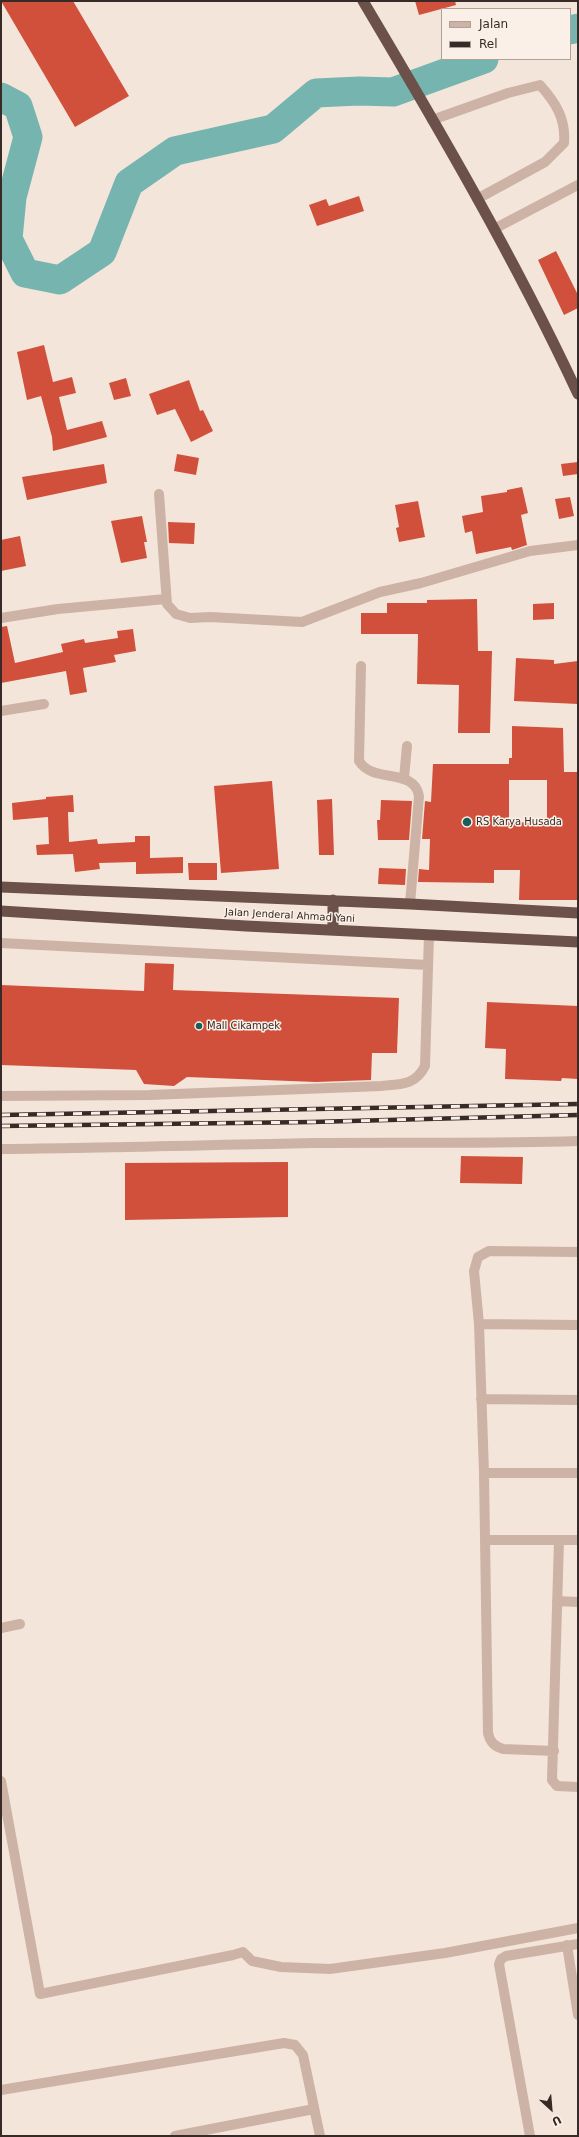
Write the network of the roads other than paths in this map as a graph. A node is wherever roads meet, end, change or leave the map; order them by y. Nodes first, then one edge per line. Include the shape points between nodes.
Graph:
1 (363, 1) edge
2 (432, 120) junction
3 (578, 186) edge
4 (477, 199) junction
5 (494, 229) junction
6 (578, 394) edge
7 (159, 494) dead end
8 (578, 545) edge
9 (166, 599) junction
10 (1, 618) edge
11 (361, 666) dead end
12 (44, 704) dead end
13 (1, 711) edge
14 (407, 746) dead end
15 (404, 778) junction
16 (1, 887) edge
17 (333, 900) junction
18 (410, 904) junction
19 (1, 911) edge
20 (578, 913) edge
21 (333, 930) junction
22 (429, 935) junction
23 (1, 942) edge
24 (578, 942) edge
25 (428, 965) junction
26 (1, 1096) edge
27 (578, 1141) edge
28 (1, 1149) edge
29 (578, 1252) edge
30 (479, 1324) junction
31 (578, 1325) edge
32 (481, 1399) junction
33 (578, 1400) edge
34 (484, 1473) junction
35 (578, 1474) edge
36 (485, 1540) junction
37 (559, 1540) junction
38 (578, 1540) edge
39 (557, 1601) junction
40 (578, 1602) edge
41 (20, 1624) dead end
42 (1, 1628) edge
43 (554, 1751) junction
44 (1, 1781) edge
45 (578, 1787) edge
46 (578, 1928) edge
47 (578, 1944) edge
48 (567, 1945) junction
49 (578, 2016) edge
50 (1, 2090) edge
51 (314, 2109) junction
52 (176, 2136) edge
53 (320, 2136) edge
54 (530, 2136) edge

1 - 2 highway
2 - 4 highway
2 - 4 street via 508,93 540,85 553,99 561,114 565,131 564,143 545,162
3 - 5 street
4 - 5 highway
5 - 6 highway via 551,335
7 - 9 street
8 - 9 street via 530,551 421,583 380,592 302,622 190,618 176,614
9 - 10 street via 66,608
11 - 15 street via 359,761 371,771
12 - 13 street
14 - 15 street
15 - 18 street via 415,784 419,796
16 - 17 highway, Jalan Jenderal Ahmad Yani
17 - 18 highway, Jalan Jenderal Ahmad Yani
17 - 21 highway
18 - 20 highway, Jalan Jenderal Ahmad Yani
19 - 21 highway, Jalan Jenderal Ahmad Yani
21 - 22 highway, Jalan Jenderal Ahmad Yani
22 - 24 highway, Jalan Jenderal Ahmad Yani
22 - 25 street
23 - 25 street
25 - 26 street via 425,1066 420,1077 409,1082 381,1086 150,1095
27 - 28 street
29 - 30 street via 489,1251 478,1257 474,1271
30 - 31 street
30 - 32 street
32 - 33 street
32 - 34 street
34 - 35 street
34 - 36 street
36 - 37 street
36 - 43 street via 490,1741 503,1749
37 - 38 street
37 - 39 street
39 - 40 street
39 - 43 street
41 - 42 street
43 - 45 street via 553,1782 557,1786
44 - 46 street via 40,1994 243,1952 252,1960 281,1967 330,1969 445,1954
47 - 48 street
48 - 49 street
48 - 54 street via 506,1956 499,1964
50 - 51 street via 284,2043 295,2045 303,2055
51 - 52 street
51 - 53 street

